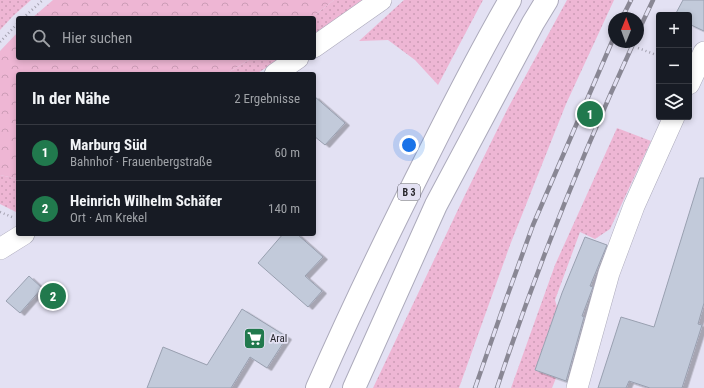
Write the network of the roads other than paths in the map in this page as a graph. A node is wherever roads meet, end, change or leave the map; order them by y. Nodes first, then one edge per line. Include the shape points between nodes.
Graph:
1 (381, 0) edge
2 (510, 0) edge
3 (547, 0) edge
4 (316, 46) edge
5 (704, 52) edge
6 (295, 60) edge
7 (278, 72) edge
8 (692, 78) edge
9 (673, 120) edge
10 (16, 231) edge
11 (0, 249) edge
12 (317, 388) edge
13 (354, 388) edge
14 (577, 388) edge

1 - 4 street
2 - 12 highway, B 3 via 394,222
3 - 13 highway via 436,205
5 - 8 street
6 - 7 street
9 - 14 street via 634,206 609,273
10 - 11 street

